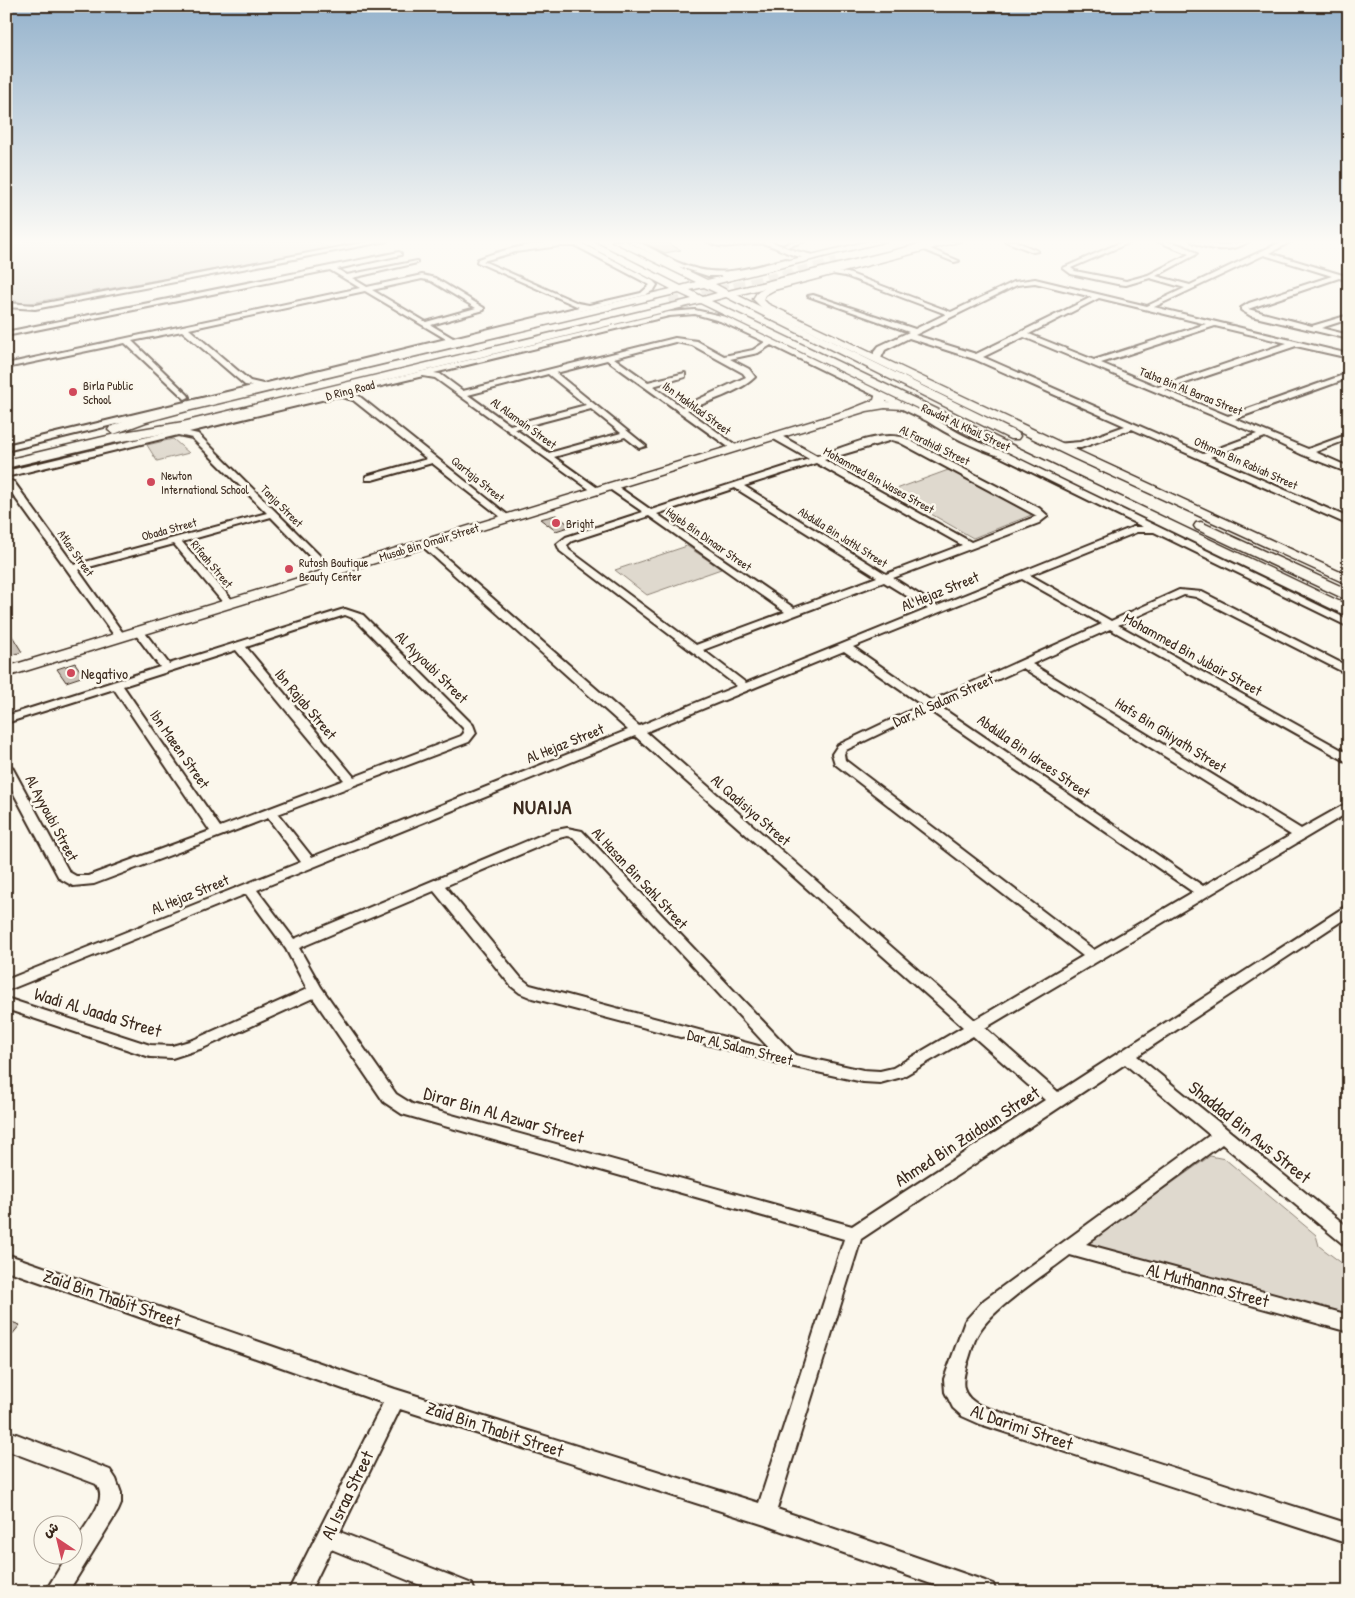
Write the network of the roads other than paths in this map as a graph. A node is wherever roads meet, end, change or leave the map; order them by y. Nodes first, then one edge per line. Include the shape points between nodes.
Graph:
1 (98, 316) edge
2 (242, 316) edge
3 (411, 316) edge
4 (457, 316) edge
5 (553, 316) edge
6 (556, 316) edge
7 (610, 316) edge
8 (623, 316) edge
9 (663, 316) tunnel mouth
10 (715, 316) edge
11 (742, 316) edge
12 (756, 316) edge
13 (770, 316) edge
14 (785, 316) edge
15 (863, 316) edge
16 (948, 316) edge
17 (1060, 316) edge
18 (1179, 316) edge
19 (1261, 316) edge
20 (1349, 317) edge
21 (425, 324) junction
22 (1214, 324) junction
23 (183, 328) junction
24 (1313, 328) junction
25 (763, 331) junction
26 (6, 334) edge
27 (912, 334) junction
28 (1024, 334) junction
29 (1349, 337) edge
30 (126, 340) junction
31 (452, 340) junction
32 (770, 342) junction
33 (1296, 343) junction
34 (431, 345) junction
35 (830, 346) junction
36 (784, 348) junction
37 (757, 349) junction
38 (857, 349) junction
39 (803, 350) junction
40 (419, 352) junction
41 (881, 356) junction
42 (1349, 356) edge
43 (608, 357) junction
44 (977, 357) junction
45 (724, 358) junction
46 (457, 360) junction
47 (1094, 362) junction
48 (6, 366) edge
49 (550, 372) junction
50 (438, 373) junction
51 (1349, 374) edge
52 (682, 375) dead end
53 (890, 375) junction
54 (319, 376) junction
55 (285, 380) junction
56 (248, 383) junction
57 (265, 385) junction
58 (647, 385) junction
59 (1159, 389) junction
60 (241, 390) junction
61 (356, 393) junction
62 (884, 393) junction
63 (462, 394) junction
64 (330, 396) junction
65 (185, 397) junction
66 (303, 397) junction
67 (200, 400) junction
68 (177, 406) junction
69 (591, 406) junction
70 (904, 406) junction
71 (681, 410) junction
72 (853, 412) junction
73 (1229, 418) junction
74 (984, 422) junction
75 (202, 426) junction
76 (1133, 426) junction
77 (509, 428) junction
78 (175, 433) junction
79 (626, 434) junction
80 (1265, 434) junction
81 (113, 435) junction
82 (195, 436) junction
83 (775, 436) junction
84 (1349, 436) edge
85 (642, 446) dead end
86 (6, 448) edge
87 (734, 448) junction
88 (1079, 450) junction
89 (1306, 453) junction
90 (1002, 454) junction
91 (6, 455) edge
92 (547, 456) junction
93 (1203, 457) junction
94 (816, 459) junction
95 (433, 460) junction
96 (6, 464) edge
97 (25, 470) junction
98 (1349, 470) edge
99 (6, 474) edge
100 (369, 478) dead end
101 (9, 483) edge
102 (736, 485) junction
103 (611, 486) junction
104 (596, 491) junction
105 (648, 513) junction
106 (273, 514) junction
107 (506, 518) junction
108 (1349, 522) edge
109 (1137, 524) junction
110 (1227, 538) junction
111 (176, 540) junction
112 (424, 544) junction
113 (970, 546) junction
114 (72, 569) junction
115 (330, 572) junction
116 (1022, 574) junction
117 (886, 578) junction
118 (1349, 581) edge
119 (1349, 586) edge
120 (1349, 596) edge
121 (229, 603) junction
122 (936, 610) junction
123 (1349, 612) edge
124 (794, 613) junction
125 (1110, 624) junction
126 (1349, 624) edge
127 (138, 631) junction
128 (120, 636) junction
129 (238, 645) junction
130 (845, 647) junction
131 (696, 649) junction
132 (1024, 664) junction
133 (166, 668) junction
134 (6, 672) edge
135 (1349, 672) edge
136 (116, 684) junction
137 (746, 688) junction
138 (932, 705) junction
139 (6, 720) edge
140 (638, 732) junction
141 (1349, 759) edge
142 (6, 767) edge
143 (351, 782) junction
144 (1349, 806) edge
145 (270, 812) junction
146 (218, 833) junction
147 (1301, 835) junction
148 (309, 863) junction
149 (436, 885) junction
150 (249, 888) junction
151 (1204, 893) junction
152 (1349, 909) edge
153 (291, 946) junction
154 (1094, 957) junction
155 (6, 986) edge
156 (316, 991) junction
157 (6, 1003) edge
158 (974, 1027) junction
159 (1126, 1056) junction
160 (790, 1060) junction
161 (1057, 1101) junction
162 (1222, 1134) junction
163 (854, 1234) junction
164 (1349, 1239) edge
165 (1068, 1247) junction
166 (9, 1266) edge
167 (1349, 1324) edge
168 (395, 1398) junction
169 (6, 1440) edge
170 (765, 1515) junction
171 (1349, 1534) edge
172 (327, 1537) junction
173 (56, 1592) edge
174 (299, 1592) edge
175 (464, 1592) edge
176 (985, 1592) edge

1 - 26 street
2 - 23 street
3 - 21 street
4 - 21 street
5 - 31 street, D Ring Road
6 - 40 main road
7 - 81 main road, D Ring Road
8 - 46 main road via 546,339
9 - 50 street, D Ring Road
10 - 32 street, Rawdat Al Khail Street
11 - 25 main road, Rawdat Al Khail Street
12 - 74 main road via 950,413
13 - 35 main road, Rawdat Al Khail Street
14 - 38 street, Rawdat Al Khail Street
15 - 27 street, Othman Bin Rabiah Street
16 - 27 street
17 - 28 street
18 - 22 street
19 - 24 street
20 - 24 street
21 - 31 street
22 - 33 street
22 - 47 street
23 - 30 street
23 - 56 street
24 - 29 street
25 - 32 main road
25 - 39 main road, Rawdat Al Khail Street
27 - 41 street
27 - 44 street, Othman Bin Rabiah Street
28 - 44 street
28 - 47 street, Talha Bin Al Baraa Street
30 - 48 street
30 - 65 street
31 - 34 street, D Ring Road
32 - 36 street, Rawdat Al Khail Street
32 - 37 street
33 - 42 street
33 - 59 street
34 - 40 main road
34 - 55 street, D Ring Road
35 - 38 street
35 - 53 main road, Rawdat Al Khail Street
36 - 37 street
36 - 39 street
36 - 62 street, Rawdat Al Khail Street
37 - 45 street
38 - 41 street, Rawdat Al Khail Street
39 - 62 main road, Rawdat Al Khail Street
40 - 54 main road
41 - 53 main road
41 - 88 street, Rawdat Al Khail Street via 1059,446
43 - 45 street via 682,340
43 - 49 street
43 - 58 street, Ibn Makhlad Street
44 - 76 street, Othman Bin Rabiah Street
45 - 71 street via 752,377
46 - 50 main road
46 - 66 main road
47 - 59 street, Talha Bin Al Baraa Street
49 - 63 street
49 - 69 street
50 - 61 street, D Ring Road via 419,374
50 - 63 street, Al Alamain Street
51 - 73 street
52 - 58 street, Ibn Makhlad Street
53 - 74 main road, Rawdat Al Khail Street
54 - 55 main road
54 - 81 main road via 142,419
55 - 57 street, D Ring Road
56 - 57 street
56 - 60 street
57 - 60 street, D Ring Road
58 - 71 street, Ibn Makhlad Street
59 - 73 street, Talha Bin Al Baraa Street
60 - 67 street, D Ring Road
61 - 64 street
61 - 95 street, Qartaja Street
62 - 70 street, Rawdat Al Khail Street
62 - 72 street, Musab Bin Omair Street via 878,402
62 - 90 main road
62 - 123 main road, Rawdat Al Khail Street
63 - 77 street, Al Alamain Street
64 - 66 main road
64 - 75 street, D Ring Road
65 - 67 street
65 - 68 street
66 - 81 main road via 156,432
67 - 68 street, D Ring Road
68 - 86 street, D Ring Road
69 - 77 street
69 - 79 street
70 - 72 street, Musab Bin Omair Street via 886,404
70 - 90 street, Rawdat Al Khail Street via 980,447
71 - 87 street, Ibn Makhlad Street
72 - 83 street, Musab Bin Omair Street
73 - 80 street, Talha Bin Al Baraa Street
74 - 110 main road, Rawdat Al Khail Street
75 - 78 street, D Ring Road
75 - 82 street
76 - 88 street
76 - 93 street, Othman Bin Rabiah Street
77 - 92 street, Al Alamain Street
78 - 82 street
78 - 97 street, D Ring Road
79 - 85 street
79 - 92 street
80 - 89 street, Talha Bin Al Baraa Street
80 - 93 street
81 - 91 main road, D Ring Road
81 - 96 main road, D Ring Road
82 - 106 street, Tanja Street
83 - 87 street, Musab Bin Omair Street
83 - 94 street, Mohammed Bin Wasea Street
84 - 89 street
87 - 103 street, Musab Bin Omair Street
88 - 118 street, Rawdat Al Khail Street
89 - 98 street, Talha Bin Al Baraa Street
90 - 109 street, Rawdat Al Khail Street
92 - 104 street, Al Alamain Street
93 - 108 street, Othman Bin Rabiah Street
94 - 102 street, Al Farahidi Street
94 - 113 street, Mohammed Bin Wasea Street
94 - 113 street, Al Farahidi Street via 880,439 897,438 1043,516
95 - 100 street, Qartaja Street
95 - 107 street, Qartaja Street
97 - 99 street, D Ring Road
97 - 101 street, Atlas Street
101 - 114 street, Atlas Street
102 - 105 street, Al Farahidi Street
102 - 117 street, Abdulla Bin Jathl Street
103 - 104 street, Musab Bin Omair Street
103 - 105 street, Hajeb Bin Dinaar Street
104 - 107 street, Musab Bin Omair Street
105 - 124 street, Hajeb Bin Dinaar Street
105 - 131 street, Al Farahidi Street via 569,539 562,548
106 - 111 street, Obada Street
106 - 115 street, Tanja Street
107 - 112 street, Musab Bin Omair Street
109 - 116 street, Al Hejaz Street
109 - 126 street, Al Hejaz Street via 1161,531
110 - 119 main road via 1270,551
110 - 120 main road, Rawdat Al Khail Street
111 - 114 street, Obada Street
111 - 121 street, Rifaah Street
112 - 115 street, Musab Bin Omair Street
112 - 140 street, Al Qadisiya Street
113 - 117 street, Al Farahidi Street
114 - 128 street, Atlas Street
115 - 121 street, Musab Bin Omair Street
116 - 122 street, Al Hejaz Street
116 - 125 street, Mohammed Bin Jubair Street
117 - 122 street, Abdulla Bin Jathl Street
117 - 124 street, Al Farahidi Street
121 - 127 street, Musab Bin Omair Street
122 - 130 street, Al Hejaz Street
124 - 131 street, Al Farahidi Street
125 - 132 street, Dar Al Salam Street
125 - 135 street, Dar Al Salam Street via 1176,594 1198,594
125 - 141 street, Mohammed Bin Jubair Street
127 - 128 street, Musab Bin Omair Street
127 - 133 street
128 - 134 street, Musab Bin Omair Street
129 - 133 street, Al Ayyoubi Street
129 - 143 street, Ibn Rajab Street
129 - 143 street, Al Ayyoubi Street via 337,614 353,613 469,726 470,733 465,739
130 - 137 street, Al Hejaz Street
130 - 138 street, Abdulla Bin Idrees Street
131 - 137 street, Al Farahidi Street
132 - 138 street, Dar Al Salam Street
132 - 147 street, Hafs Bin Ghiyath Street
133 - 136 street, Al Ayyoubi Street
136 - 139 street, Al Ayyoubi Street
136 - 146 street, Ibn Maeen Street
137 - 140 street, Al Hejaz Street
138 - 151 street, Abdulla Bin Idrees Street
138 - 154 street, Dar Al Salam Street via 850,742 838,754 840,760
140 - 148 street, Al Hejaz Street
140 - 158 street, Al Qadisiya Street
142 - 146 street, Al Ayyoubi Street via 64,875 73,881 89,881
143 - 145 street, Al Ayyoubi Street
144 - 147 street, Dar Al Salam Street
145 - 146 street, Al Ayyoubi Street
145 - 148 street
147 - 151 street, Dar Al Salam Street
148 - 150 street, Al Hejaz Street
149 - 153 street, Al Hasan Bin Sahl Street
149 - 160 street, Dar Al Salam Street via 525,989
149 - 160 street, Al Hasan Bin Sahl Street via 556,834 577,834
150 - 153 street, Dirar Bin Al Azwar Street
150 - 155 street, Al Hejaz Street
151 - 154 street, Dar Al Salam Street
152 - 159 street, Ahmed Bin Zaidoun Street
153 - 156 street, Dirar Bin Al Azwar Street
154 - 158 street, Dar Al Salam Street
156 - 157 street, Wadi Al Jaada Street via 198,1044 172,1052 150,1050
156 - 163 street, Dirar Bin Al Azwar Street via 390,1098 402,1106
158 - 160 street, Dar Al Salam Street via 898,1073 880,1077
158 - 161 street, Al Qadisiya Street
159 - 161 street, Ahmed Bin Zaidoun Street
159 - 162 street, Shaddad Bin Aws Street
161 - 163 street, Ahmed Bin Zaidoun Street
162 - 164 street, Shaddad Bin Aws Street
162 - 165 street, Al Darimi Street
163 - 170 street
165 - 167 street, Al Muthanna Street
165 - 171 street, Al Darimi Street via 990,1306 971,1327 953,1379 956,1398 962,1406 980,1415
166 - 168 street, Zaid Bin Thabit Street
168 - 170 street, Zaid Bin Thabit Street
168 - 172 street, Al Israa Street
169 - 173 street via 103,1477 112,1493 111,1504
170 - 176 street, Zaid Bin Thabit Street
172 - 174 street, Al Israa Street
172 - 175 street

